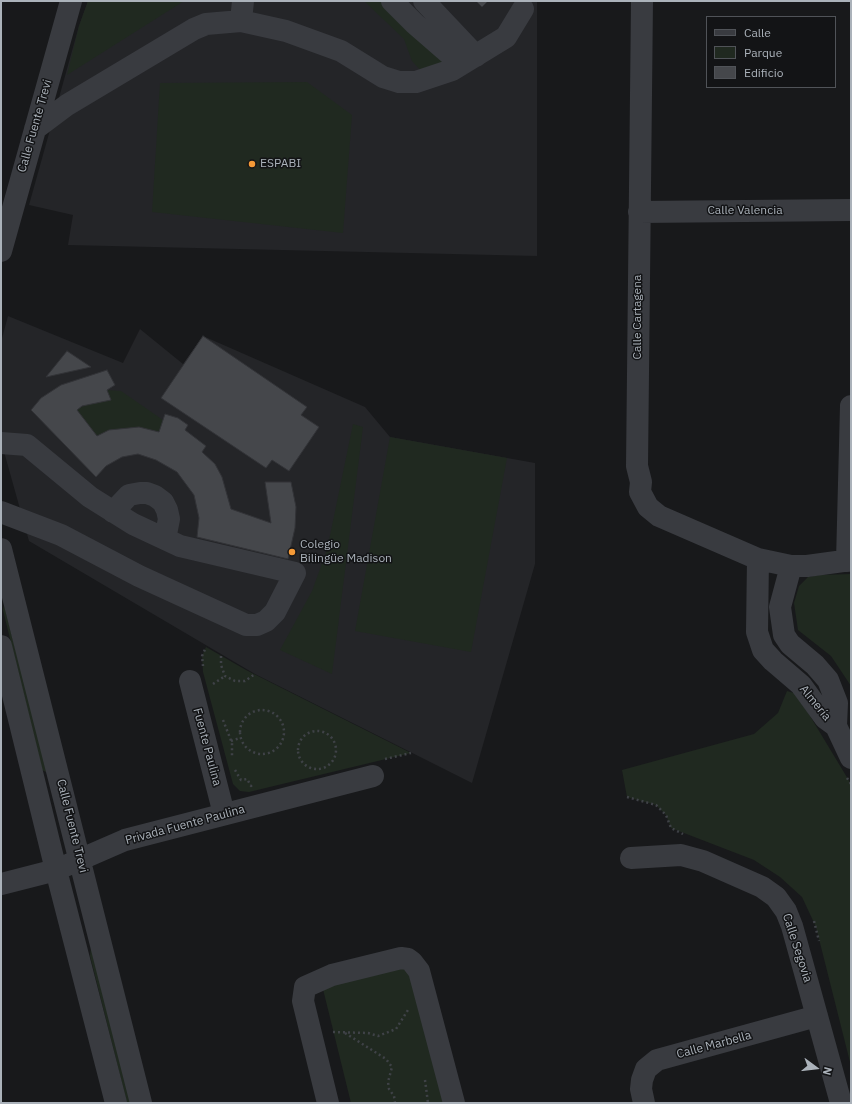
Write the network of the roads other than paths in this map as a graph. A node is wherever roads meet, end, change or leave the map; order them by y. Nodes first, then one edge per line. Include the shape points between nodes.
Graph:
1 (71, 1) edge
2 (392, 1) edge
3 (424, 1) edge
4 (642, 1) edge
5 (523, 9) dead end
6 (242, 11) edge
7 (469, 60) junction
8 (34, 129) junction
9 (851, 210) edge
10 (639, 212) junction
11 (1, 251) edge
12 (851, 406) edge
13 (851, 431) edge
14 (1, 443) edge
15 (1, 512) edge
16 (113, 512) junction
17 (165, 539) junction
18 (1, 549) edge
19 (758, 560) junction
20 (849, 560) edge
21 (791, 566) junction
22 (1, 646) edge
23 (200, 677) road end
24 (844, 719) edge
25 (851, 758) edge
26 (378, 768) road end
27 (224, 814) junction
28 (631, 858) dead end
29 (81, 860) junction
30 (56, 870) junction
31 (1, 884) edge
32 (818, 1016) junction
33 (116, 1103) edge
34 (141, 1103) edge
35 (328, 1103) edge
36 (454, 1103) edge
37 (644, 1103) edge
38 (841, 1103) edge

1 - 8 street, Calle Fuente Trevi
2 - 7 street via 415,24
3 - 7 street
4 - 10 street, Calle Cartagena
5 - 7 street via 506,37
6 - 7 street via 286,31 341,51 383,77 399,82 433,78
6 - 8 street via 194,30 67,105
8 - 11 street, Calle Fuente Trevi
9 - 10 street, Calle Valencia
10 - 19 street, Calle Cartagena via 637,466 641,482 640,492 648,507 659,516
12 - 13 street
13 - 20 street
14 - 16 street via 20,443 33,448 90,497
15 - 17 street via 61,535 139,576 246,625 257,625 266,621 275,612 295,573 180,546
16 - 17 street
16 - 17 street via 129,495 147,493 155,496 163,502 167,510 169,519
18 - 29 street, Calle Fuente Trevi
19 - 21 street, Calle Cartagena
19 - 24 street, Almería via 757,632 763,650 801,685 825,718
20 - 21 street, Calle Cartagena
21 - 24 street, Almería via 780,607 784,635 790,644 828,680
22 - 30 street
23 - 27 street, Fuente Paulina
24 - 25 street
26 - 27 street, Privada Fuente Paulina
27 - 29 street, Privada Fuente Paulina via 125,840
28 - 32 street, Calle Segovia via 681,855 703,861 762,887 776,897 792,926
29 - 30 street, Privada Fuente Paulina
29 - 34 street, Calle Fuente Trevi
30 - 31 street, Privada Fuente Paulina
30 - 33 street
32 - 37 street, Calle Marbella via 657,1060 646,1069 642,1080
32 - 38 street, Calle Segovia
35 - 36 street via 304,1001 305,987 332,975 401,958 412,962 418,972

